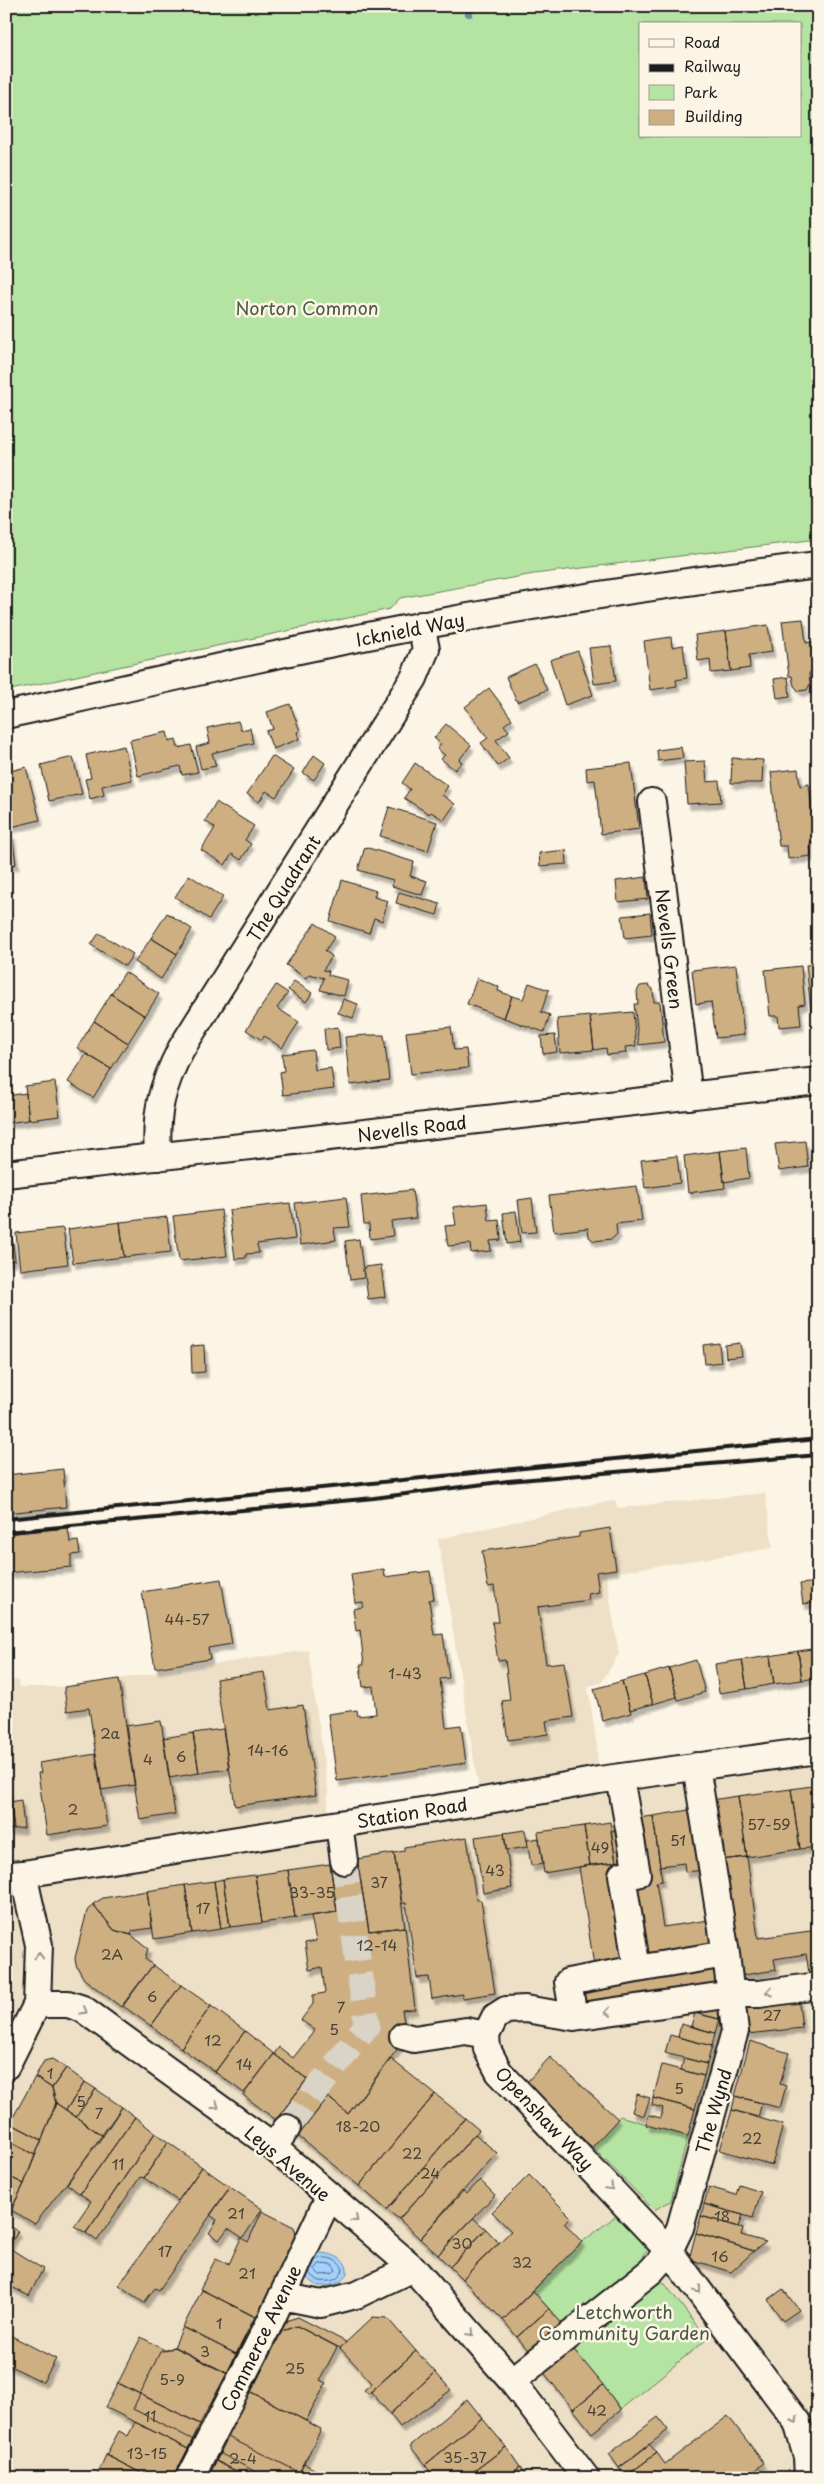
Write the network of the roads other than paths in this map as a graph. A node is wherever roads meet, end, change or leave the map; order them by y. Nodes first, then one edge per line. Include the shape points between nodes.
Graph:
1 (818, 565) edge
2 (421, 625) junction
3 (6, 715) edge
4 (652, 802) dead end
5 (818, 1081) edge
6 (688, 1096) junction
7 (158, 1157) junction
8 (6, 1174) edge
9 (818, 1750) edge
10 (696, 1766) junction
11 (620, 1778) junction
12 (340, 1824) junction
13 (344, 1861) tunnel mouth
14 (15, 1874) edge
15 (726, 1954) junction
16 (637, 1969) junction
17 (818, 1986) edge
18 (732, 1994) junction
19 (37, 2004) junction
20 (574, 2018) junction
21 (486, 2035) junction
22 (404, 2036) dead end
23 (6, 2066) edge
24 (329, 2197) junction
25 (669, 2251) junction
26 (413, 2268) junction
27 (282, 2296) junction
28 (512, 2381) junction
29 (190, 2478) edge
30 (586, 2478) edge
31 (808, 2478) edge

1 - 2 street, Icknield Way via 691,580
2 - 3 street, Icknield Way
2 - 7 street, The Quadrant via 426,649 414,678 171,1070 162,1092 156,1124
4 - 6 street, Nevells Green
5 - 6 street, Nevells Road
6 - 7 street, Nevells Road
7 - 8 street, Nevells Road
9 - 10 street, Station Road
10 - 11 street, Station Road
10 - 15 street, The Wynd
11 - 12 street, Station Road
11 - 16 street via 637,1874 622,1875
12 - 13 street
12 - 14 street, Station Road
19 -> 14 street via 39,1945
15 - 16 street
15 - 18 street, The Wynd
16 - 20 street via 568,1982
17 -> 18 street via 759,1994
18 -> 20 street
18 - 25 street, The Wynd via 735,2031 680,2228
19 - 23 street
19 -> 24 street, Leys Avenue via 68,2004 83,2009 280,2137
20 - 21 street via 525,2009 506,2010 495,2017
21 - 22 street via 466,2032 414,2039
21 -> 25 street, Openshaw Way via 487,2048 499,2072
24 -> 26 street, Leys Avenue
24 - 27 street, Commerce Avenue
25 - 28 street, The Wynd via 651,2271
25 -> 31 street, Openshaw Way via 797,2422 808,2457
26 - 27 street via 356,2295 321,2304
26 -> 28 street, Leys Avenue
27 - 29 street, Commerce Avenue
28 - 30 street, Leys Avenue

